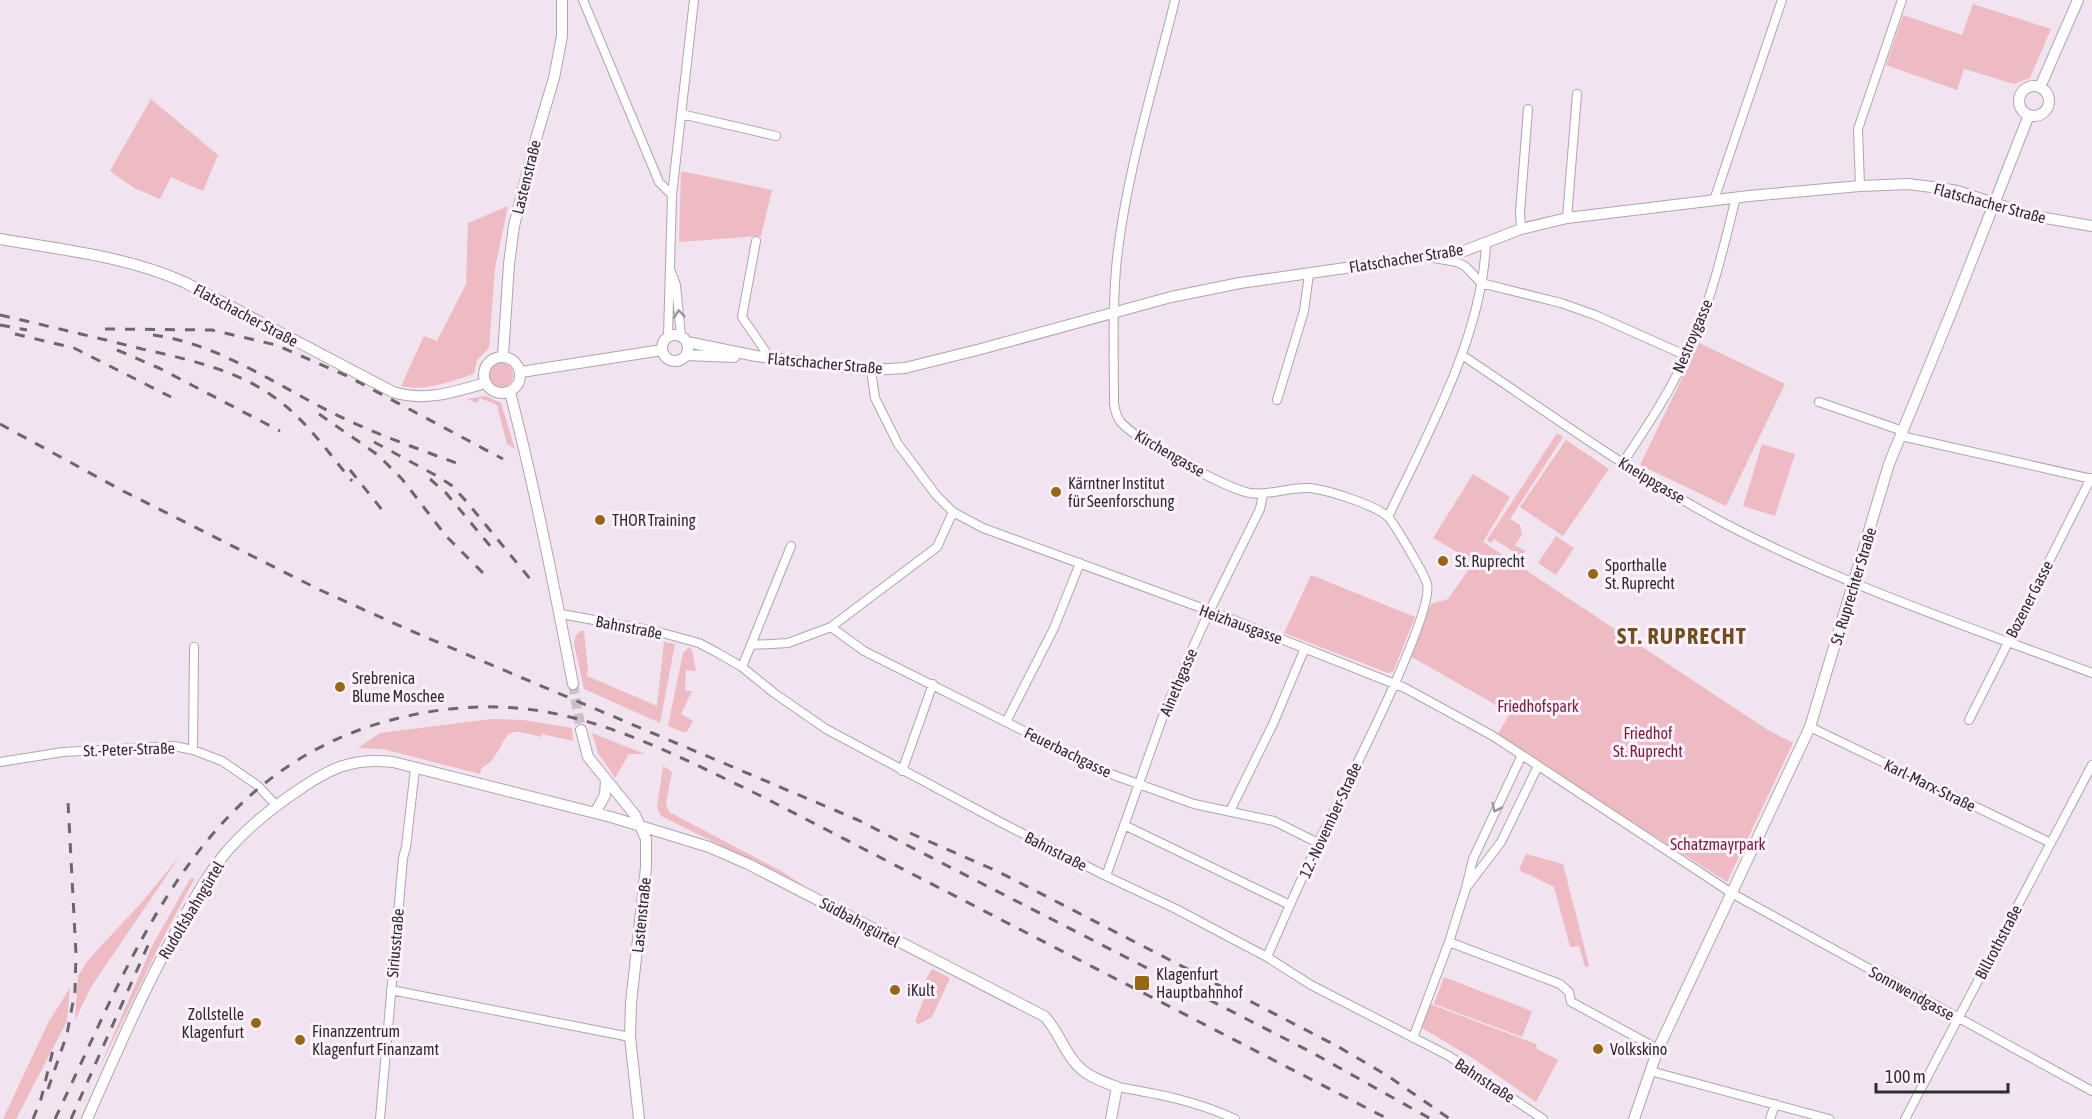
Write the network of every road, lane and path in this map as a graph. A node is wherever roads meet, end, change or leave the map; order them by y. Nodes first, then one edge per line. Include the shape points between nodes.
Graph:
1 (562, 0) edge
2 (583, 0) edge
3 (694, 0) edge
4 (1175, 0) edge
5 (1782, 0) edge
6 (1902, 0) edge
7 (2078, 0) edge
8 (2040, 87) junction
9 (1576, 94) dead end
10 (1528, 109) dead end
11 (681, 114) junction
12 (2029, 115) junction
13 (776, 136) dead end
14 (1860, 186) junction
15 (672, 195) junction
16 (1736, 197) junction
17 (1713, 200) junction
18 (1995, 203) junction
19 (1567, 218) junction
20 (2092, 226) edge
21 (1521, 229) junction
22 (0, 239) edge
23 (756, 241) dead end
24 (1486, 243) junction
25 (1427, 256) junction
26 (671, 271) junction
27 (1309, 274) junction
28 (1481, 283) junction
29 (1114, 312) junction
30 (668, 336) junction
31 (684, 339) junction
32 (662, 350) junction
33 (687, 355) junction
34 (1462, 355) junction
35 (503, 356) junction
36 (756, 356) junction
37 (1687, 356) junction
38 (770, 358) junction
39 (871, 370) junction
40 (521, 372) junction
41 (485, 384) junction
42 (510, 392) junction
43 (1277, 400) dead end
44 (1819, 402) dead end
45 (1902, 434) junction
46 (1622, 464) junction
47 (2092, 478) edge
48 (1263, 494) junction
49 (953, 512) junction
50 (1388, 517) junction
51 (791, 546) dead end
52 (1080, 563) junction
53 (1855, 582) junction
54 (1209, 612) junction
55 (561, 614) junction
56 (831, 627) junction
57 (2008, 641) junction
58 (752, 645) junction
59 (194, 646) dead end
60 (1305, 648) junction
61 (742, 667) junction
62 (2092, 672) edge
63 (1395, 683) junction
64 (573, 684) tunnel mouth
65 (933, 684) junction
66 (1969, 720) dead end
67 (1006, 722) junction
68 (1810, 727) junction
69 (581, 730) tunnel mouth
70 (193, 750) junction
71 (1522, 755) junction
72 (0, 762) edge
73 (2092, 765) edge
74 (1538, 766) junction
75 (415, 769) junction
76 (903, 771) junction
77 (606, 780) junction
78 (1138, 783) junction
79 (276, 805) junction
80 (1230, 812) junction
81 (595, 813) junction
82 (1124, 825) junction
83 (641, 826) junction
84 (1318, 843) junction
85 (2051, 843) junction
86 (1106, 876) junction
87 (1466, 888) junction
88 (1732, 894) junction
89 (1290, 905) junction
90 (1449, 942) junction
91 (1267, 957) junction
92 (391, 990) junction
93 (1958, 1018) junction
94 (630, 1037) junction
95 (1413, 1038) junction
96 (1658, 1049) junction
97 (1650, 1071) junction
98 (1117, 1087) junction
99 (2092, 1091) edge
100 (1775, 1104) junction
101 (87, 1119) edge
102 (380, 1119) edge
103 (639, 1119) edge
104 (1111, 1119) edge
105 (1235, 1119) edge
106 (1543, 1119) edge
107 (1634, 1119) edge
108 (1770, 1119) edge
109 (1830, 1119) edge
110 (1905, 1119) edge

1 - 35 street, Lastenstraße via 554,78 514,226
2 - 15 street via 659,182
3 - 11 street
4 - 29 street, Kirchengasse via 1127,197 1117,258
5 - 17 street
6 - 14 street via 1858,129
7 - 8 street
8 - 12 street via 2048,95 2048,107 2040,115
8 - 12 street via 2029,87 2020,96 2020,107
9 - 19 street
10 - 21 street
11 - 13 street
11 - 15 street
12 - 18 street, St. Ruprechter Straße
14 - 16 street, Flatschacher Straße
14 - 18 street, Flatschacher Straße via 1908,184 1940,188
15 - 26 street
16 - 17 street, Flatschacher Straße
16 - 37 street, Nestroygasse via 1718,274
17 - 19 street, Flatschacher Straße
18 - 20 street, Flatschacher Straße via 2034,216
18 - 45 street, St. Ruprechter Straße
19 - 21 street, Flatschacher Straße
21 - 24 street, Flatschacher Straße
22 - 41 street, Flatschacher Straße via 156,269 393,393 420,398
23 - 38 street via 742,317
24 - 25 street, Flatschacher Straße via 1464,251
24 - 28 street
25 - 27 street, Flatschacher Straße
25 - 28 street via 1457,262
26 - 30 street
31 -> 26 street
27 - 29 street, Flatschacher Straße via 1212,288
27 - 43 street via 1304,311
28 - 34 street
28 - 37 street via 1595,315
29 - 39 street, Flatschacher Straße via 981,350 905,368
29 - 48 street, Kirchengasse via 1113,404 1120,421 1143,439 1224,485
30 - 31 street via 675,334
30 - 32 street
31 - 33 street
31 - 36 street, Flatschacher Straße
32 - 33 street via 668,359 676,361
32 - 40 street
33 - 36 street, Flatschacher Straße via 747,359
34 - 46 street, Kneippgasse
34 - 50 street
35 - 40 street via 517,364
35 - 41 street via 487,364
36 - 38 street, Flatschacher Straße
37 - 46 street, Nestroygasse
38 - 39 street, Flatschacher Straße
39 - 49 street, Heizhausgasse via 876,398 898,444
40 - 42 street via 520,381
41 - 42 street via 501,394
42 - 55 street
44 - 45 street
45 - 47 street
45 - 53 street, St. Ruprechter Straße via 1889,464
46 - 53 street, Kneippgasse via 1722,521
47 - 57 street, Bozener Gasse
48 - 50 street, Kirchengasse via 1315,489 1354,500
48 - 54 street, Ainethgasse via 1260,509
49 - 52 street, Heizhausgasse via 982,528
49 - 56 street via 937,547
50 - 63 street via 1428,585 1426,604
51 - 58 street
52 - 54 street, Heizhausgasse
52 - 67 street via 1054,628
53 - 57 street, Kneippgasse
53 - 68 street, St. Ruprechter Straße
54 - 60 street, Heizhausgasse
54 - 78 street, Ainethgasse via 1167,705
55 - 61 street, Bahnstraße via 699,643
55 - 64 street
56 - 58 street via 788,643
56 - 65 street, Feuerbachgasse via 864,651
57 - 62 street, Kneippgasse
57 - 66 street, Bozener Gasse
58 - 61 street
59 - 70 street
60 - 63 street, Heizhausgasse
60 - 80 street
61 - 76 street, Bahnstraße via 802,714
63 - 71 street, Heizhausgasse via 1444,707
63 - 84 street, 12.-November-Straße
65 - 67 street, Feuerbachgasse
65 - 76 street
67 - 78 street, Feuerbachgasse
68 - 85 street, Karl-Marx-Straße
68 - 88 street, St. Ruprechter Straße
69 - 77 street, Lastenstraße via 588,757
70 - 72 street, St.-Peter-Straße via 174,746 118,748
70 - 79 street, St.-Peter-Straße via 240,772
71 - 74 street, Heizhausgasse
71 -> 87 street via 1473,859
73 - 85 street, Billrothstraße
74 - 87 street via 1501,842
74 - 88 street, Heizhausgasse
75 - 79 street, Rudolfsbahngürtel via 375,760 349,763 320,775
75 - 81 street, Rudolfsbahngürtel
75 - 92 street, Siriusstraße
76 - 86 street, Bahnstraße
77 - 81 street via 605,795
77 - 83 street, Lastenstraße
78 - 80 street, Feuerbachgasse via 1194,804
78 - 82 street, Ainethgasse
79 - 101 street, Rudolfsbahngürtel via 228,850 198,892 147,985
80 - 84 street, Feuerbachgasse via 1274,821
81 - 83 street, Rudolfsbahngürtel
82 - 86 street, Ainethgasse
82 - 89 street
83 - 94 street, Lastenstraße via 647,847
83 - 98 street, Südbahngürtel via 727,854 1026,1006 1044,1016 1080,1068
84 - 89 street, 12.-November-Straße
85 - 93 street, Billrothstraße
86 - 91 street, Bahnstraße
87 - 90 street
88 - 93 street, Sonnwendgasse
88 - 96 street, St. Ruprechter Straße
89 - 91 street, 12.-November-Straße
90 - 95 street
90 - 96 street via 1560,984 1569,992 1572,1002
91 - 95 street, Bahnstraße via 1311,985
92 - 94 street
92 - 102 street, Siriusstraße
93 - 99 street, Sonnwendgasse
93 - 110 street, Billrothstraße
94 - 103 street, Lastenstraße
95 - 106 street, Bahnstraße via 1463,1065
96 - 97 street, St. Ruprechter Straße
97 - 100 street
97 - 107 street, St. Ruprechter Straße
98 - 104 street
98 - 105 street via 1173,1097
100 - 108 street
100 - 109 street

